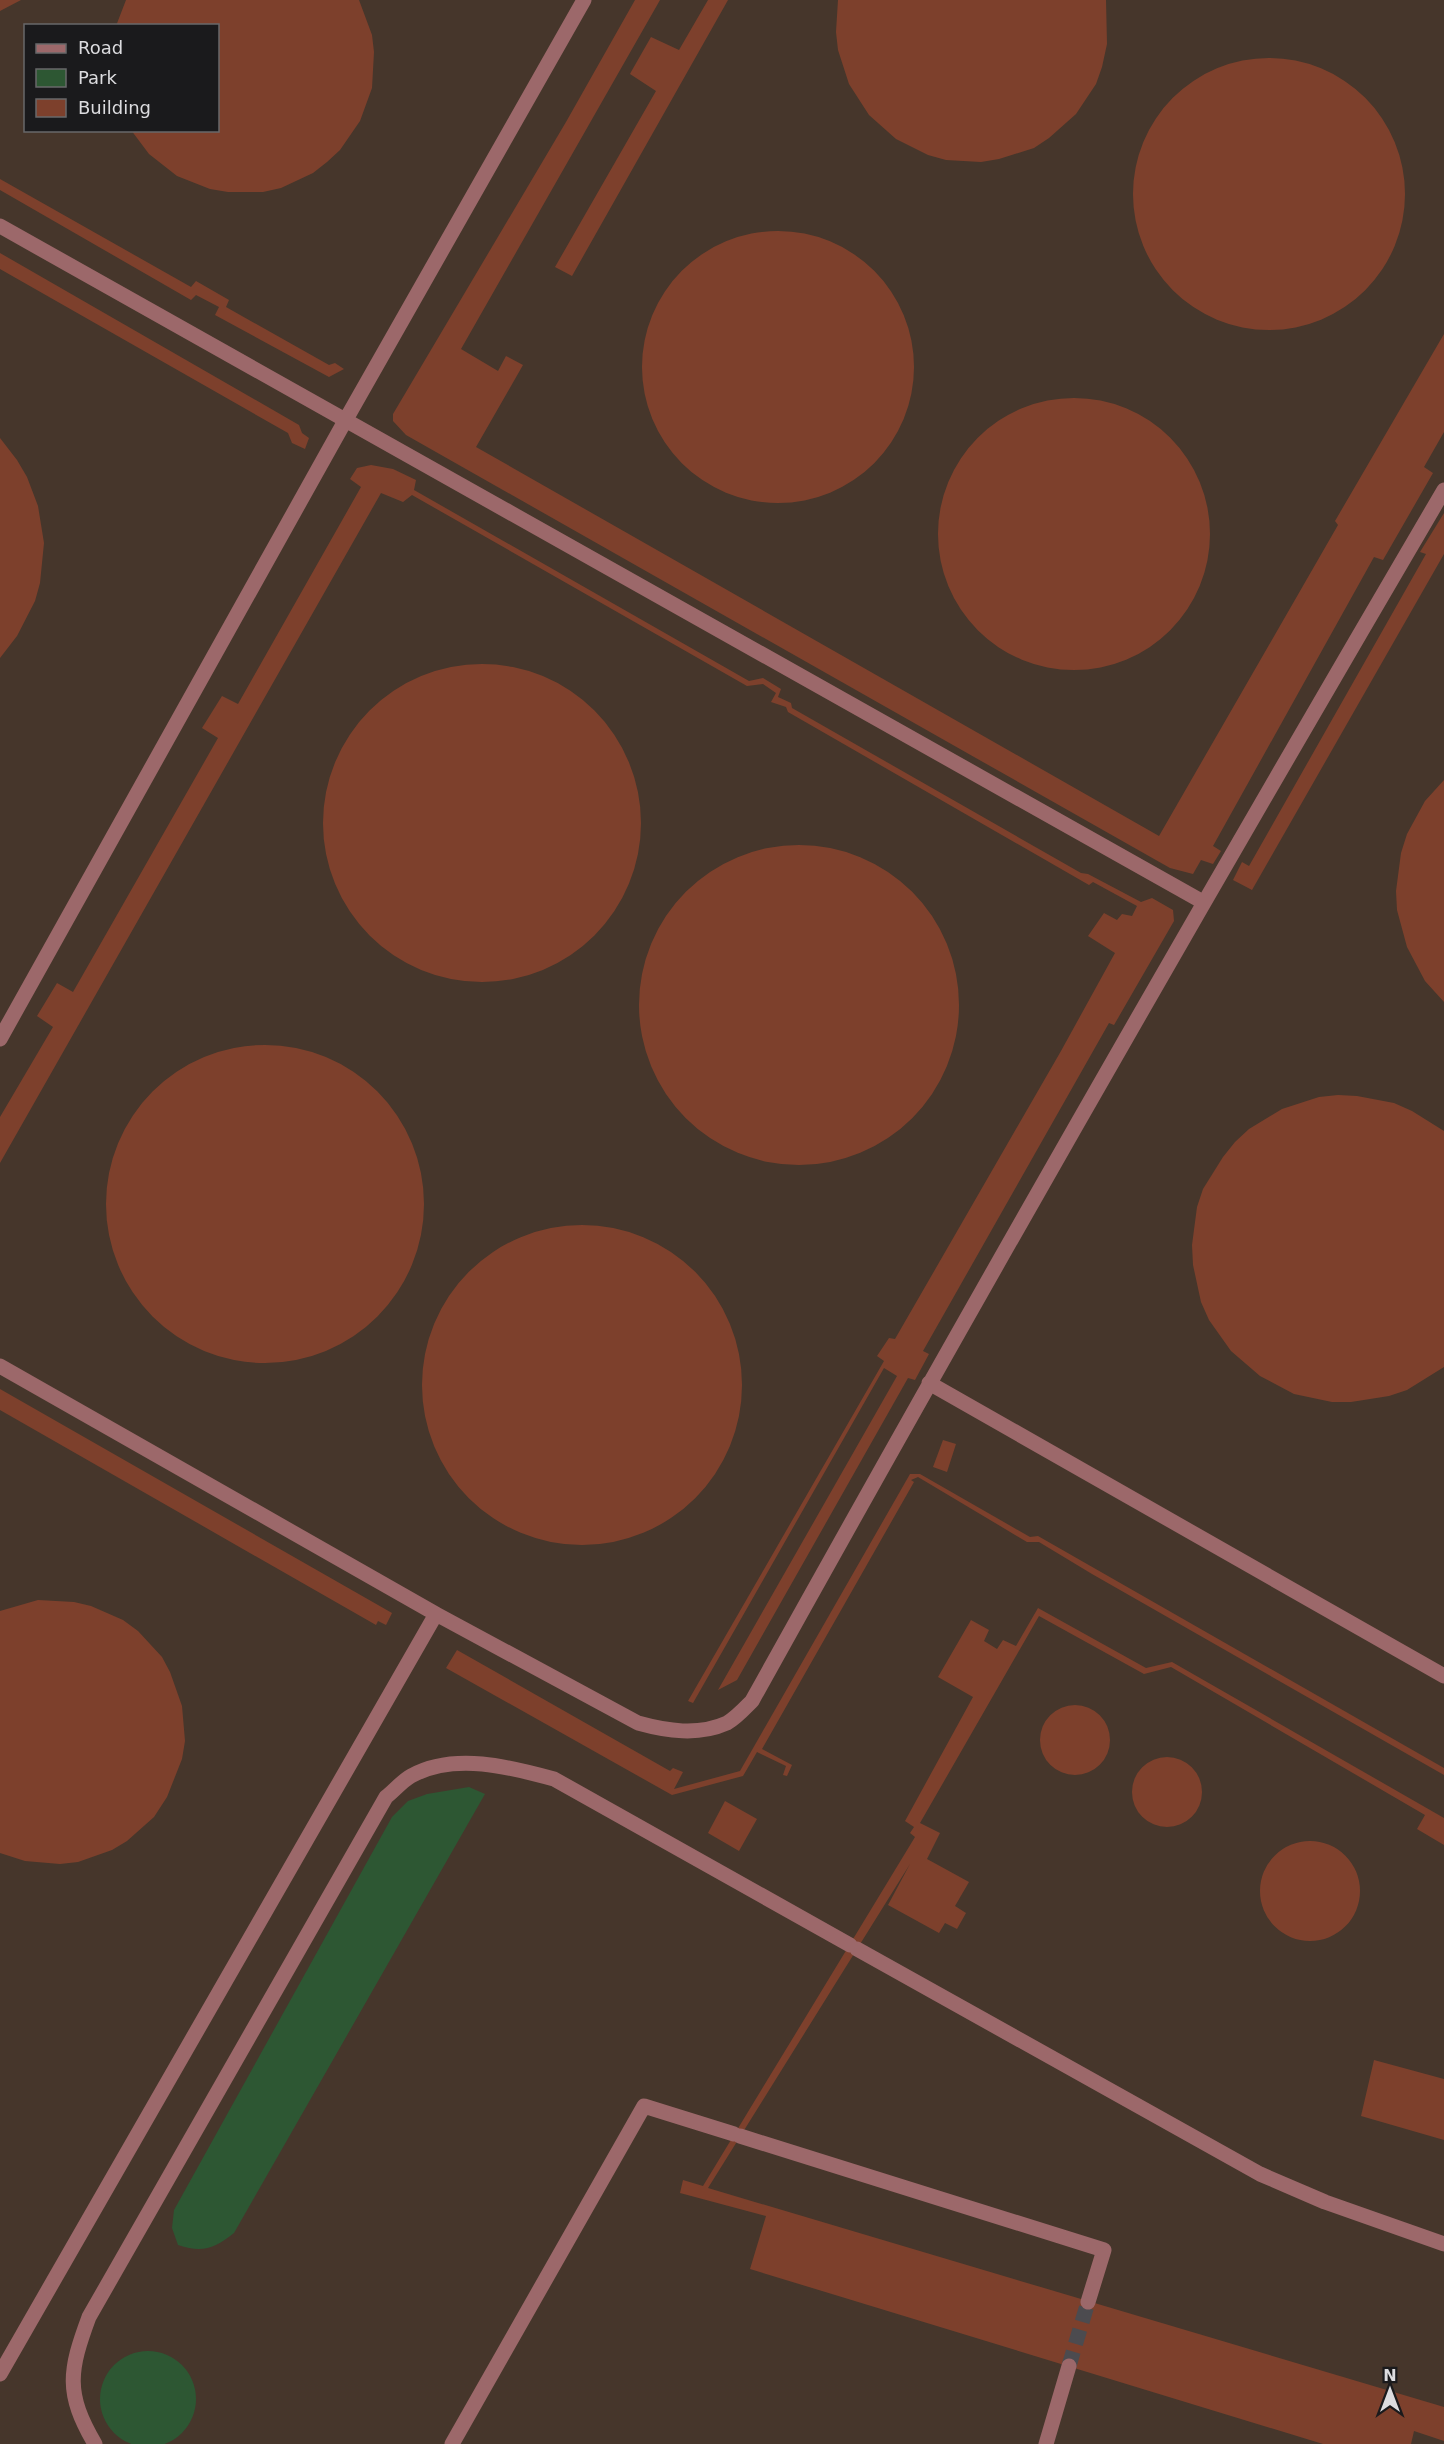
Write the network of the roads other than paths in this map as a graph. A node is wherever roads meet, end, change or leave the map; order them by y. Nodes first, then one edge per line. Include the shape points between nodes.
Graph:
1 (584, 0) edge
2 (0, 226) edge
3 (345, 421) junction
4 (1444, 490) edge
5 (1203, 902) junction
6 (0, 1039) edge
7 (0, 1366) edge
8 (929, 1383) junction
9 (436, 1614) junction
10 (1444, 1676) edge
11 (1444, 2244) edge
12 (1088, 2302) tunnel mouth
13 (1069, 2366) tunnel mouth
14 (0, 2374) edge
15 (95, 2444) edge
16 (452, 2444) edge
17 (1046, 2444) edge

1 - 3 lane
2 - 3 lane
3 - 5 lane
3 - 6 lane
4 - 5 lane
5 - 8 lane
7 - 9 lane
8 - 9 lane via 752,1701 728,1722 702,1730 667,1731 638,1724
8 - 10 lane
9 - 14 lane
11 - 15 lane via 1325,2202 1260,2174 554,1779 476,1763 440,1766 411,1776 386,1797 89,2317 75,2354 73,2385 80,2419
12 - 16 lane via 1104,2250 644,2106
13 - 17 lane

